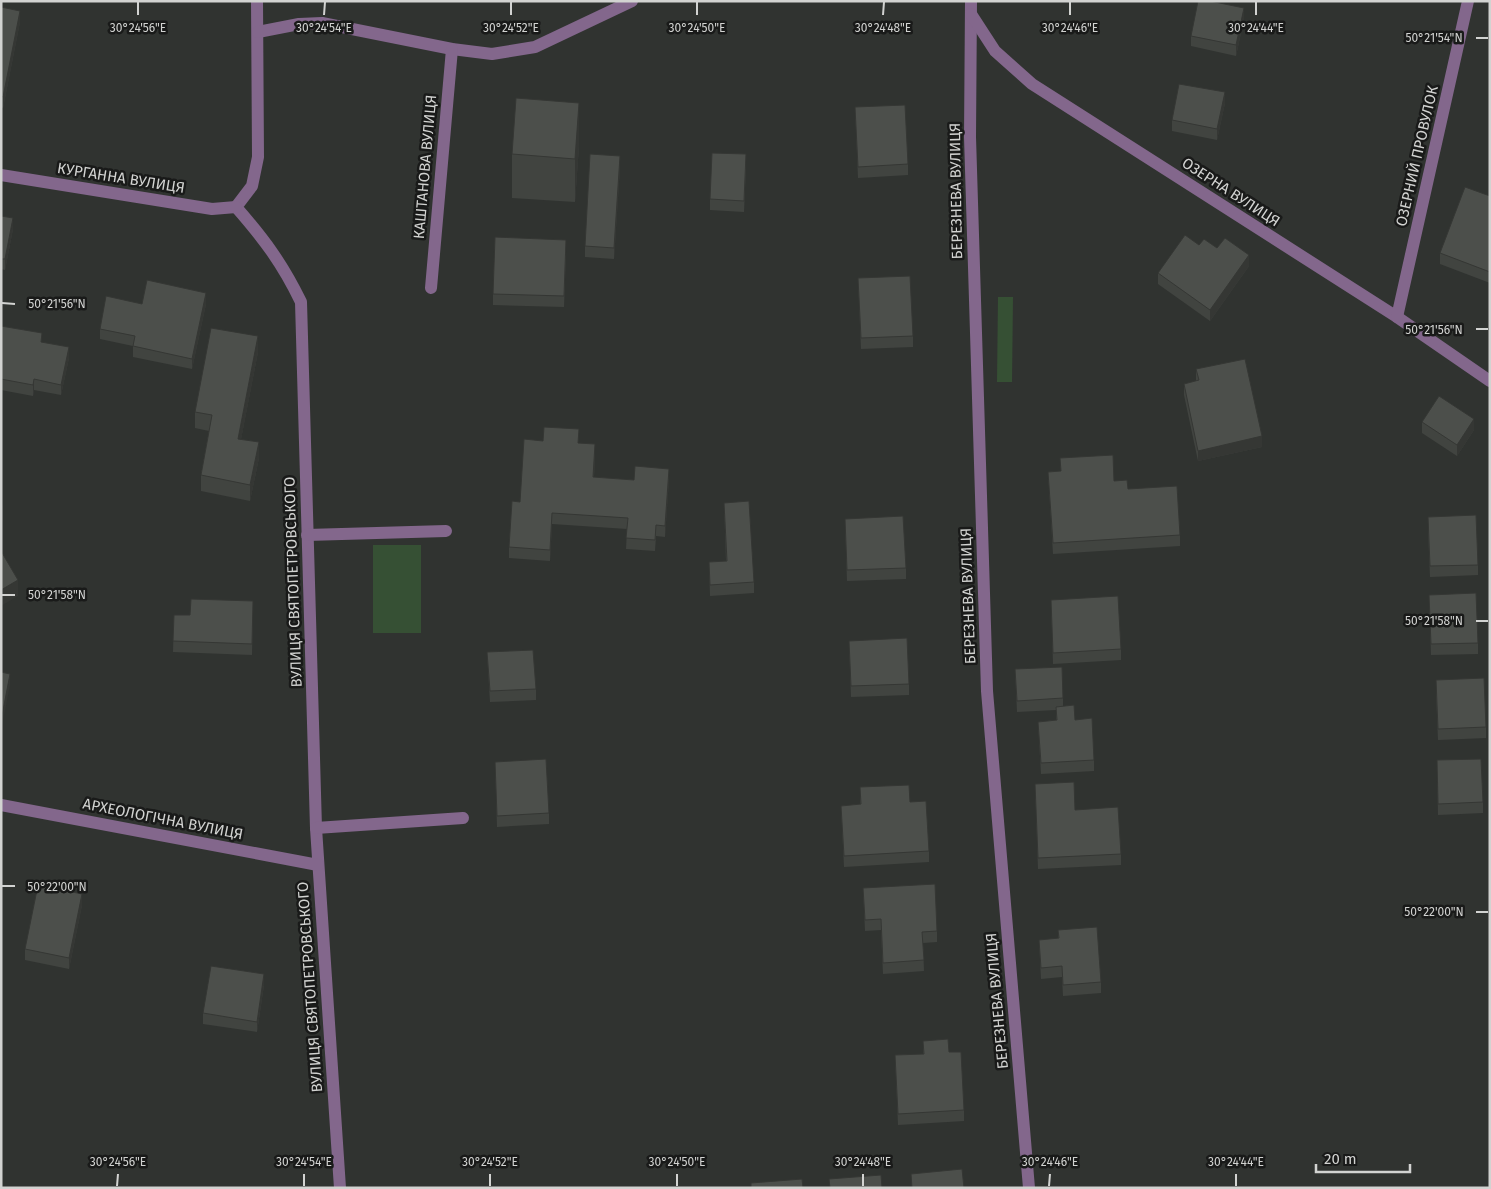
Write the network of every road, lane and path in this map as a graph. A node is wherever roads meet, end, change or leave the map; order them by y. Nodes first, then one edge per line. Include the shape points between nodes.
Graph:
1 (257, 1) edge
2 (632, 1) edge
3 (1468, 1) edge
4 (971, 8) edge
5 (258, 32) junction
6 (452, 49) junction
7 (1, 174) edge
8 (236, 207) junction
9 (431, 288) dead end
10 (1396, 317) junction
11 (1490, 381) edge
12 (446, 531) dead end
13 (308, 535) junction
14 (1, 805) edge
15 (463, 818) dead end
16 (316, 828) junction
17 (318, 865) junction
18 (340, 1188) edge
19 (1029, 1188) edge

1 - 5 street
2 - 6 street via 535,47 492,54
3 - 10 street, ОЗЕРНИЙ ПРОВУЛОК
4 - 10 street, ОЗЕРНА ВУЛИЦЯ via 995,52 1032,84
4 - 19 street, БЕРЕЗНЕВА ВУЛИЦЯ via 970,137 987,691
5 - 6 street via 322,23
5 - 8 street via 258,157 252,186
6 - 9 street, КАШТАНОВА ВУЛИЦЯ
7 - 8 street, КУРГАННА ВУЛИЦЯ via 212,209
8 - 13 street, ВУЛИЦЯ СВЯТОПЕТРОВСЬКОГО via 271,247 301,302
10 - 11 street, ОЗЕРНА ВУЛИЦЯ
12 - 13 street
13 - 16 street, ВУЛИЦЯ СВЯТОПЕТРОВСЬКОГО
14 - 17 street, АРХЕОЛОГІЧНА ВУЛИЦЯ
15 - 16 street
16 - 17 street, ВУЛИЦЯ СВЯТОПЕТРОВСЬКОГО
17 - 18 street, ВУЛИЦЯ СВЯТОПЕТРОВСЬКОГО

